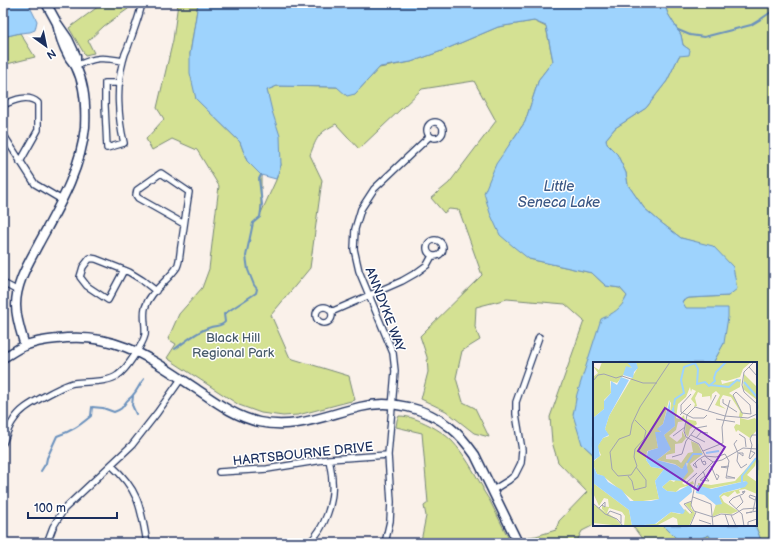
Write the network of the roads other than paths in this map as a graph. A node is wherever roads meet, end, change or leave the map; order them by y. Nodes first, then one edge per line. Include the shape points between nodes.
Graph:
1 (46, 3) edge
2 (142, 3) edge
3 (123, 61) junction
4 (76, 66) junction
5 (120, 83) junction
6 (3, 104) edge
7 (3, 134) edge
8 (430, 136) dead end
9 (20, 162) junction
10 (62, 200) junction
11 (184, 224) junction
12 (432, 256) dead end
13 (124, 270) junction
14 (3, 282) edge
15 (18, 290) junction
16 (156, 291) junction
17 (369, 295) junction
18 (332, 312) dead end
19 (539, 337) dead end
20 (25, 346) junction
21 (137, 352) junction
22 (3, 358) edge
23 (181, 379) junction
24 (393, 404) junction
25 (3, 444) edge
26 (388, 455) junction
27 (329, 459) junction
28 (111, 465) junction
29 (219, 472) dead end
30 (493, 490) junction
31 (47, 543) edge
32 (147, 543) edge
33 (309, 543) edge
34 (385, 543) edge
35 (518, 543) edge

1 - 4 street
2 - 3 street
3 - 4 street via 92,59
3 - 5 street
4 - 10 street via 84,95 85,128 80,157
5 - 5 street via 105,83 107,148 124,143 120,128
6 - 9 street via 29,98 38,103 38,130
7 - 9 street
8 - 17 street, ANNDYKE WAY via 374,189 361,209 355,229 354,249 359,271
9 - 10 street via 35,184
10 - 15 street via 25,271
11 - 11 street via 189,192 161,173 137,190 138,198
11 - 16 street via 178,265
12 - 17 street via 427,265 416,273
13 - 13 street via 90,258 83,267 80,277 87,286 108,300
13 - 16 street
14 - 15 street
15 - 20 street via 17,318
16 - 21 street via 145,309 145,336
17 - 18 street
17 - 24 street, ANNDYKE WAY via 393,353
19 - 30 street via 516,402 522,450 521,463 515,475
20 - 21 street via 48,340 86,337 121,345
20 - 22 street
21 - 23 street
21 - 25 street via 120,374 112,379 72,383 26,407 12,422
23 - 24 street via 242,417 284,425 312,421 361,406
23 - 28 street via 132,445
24 - 26 street, ANNDYKE WAY
24 - 30 street via 419,410 451,428 475,455
26 - 27 street, HARTSBOURNE DRIVE
26 - 34 street, ANNDYKE WAY via 391,502
27 - 29 street, HARTSBOURNE DRIVE via 267,469
27 - 33 street via 331,502 324,523
28 - 31 street via 64,509
28 - 32 street via 121,474 137,499
30 - 35 street

